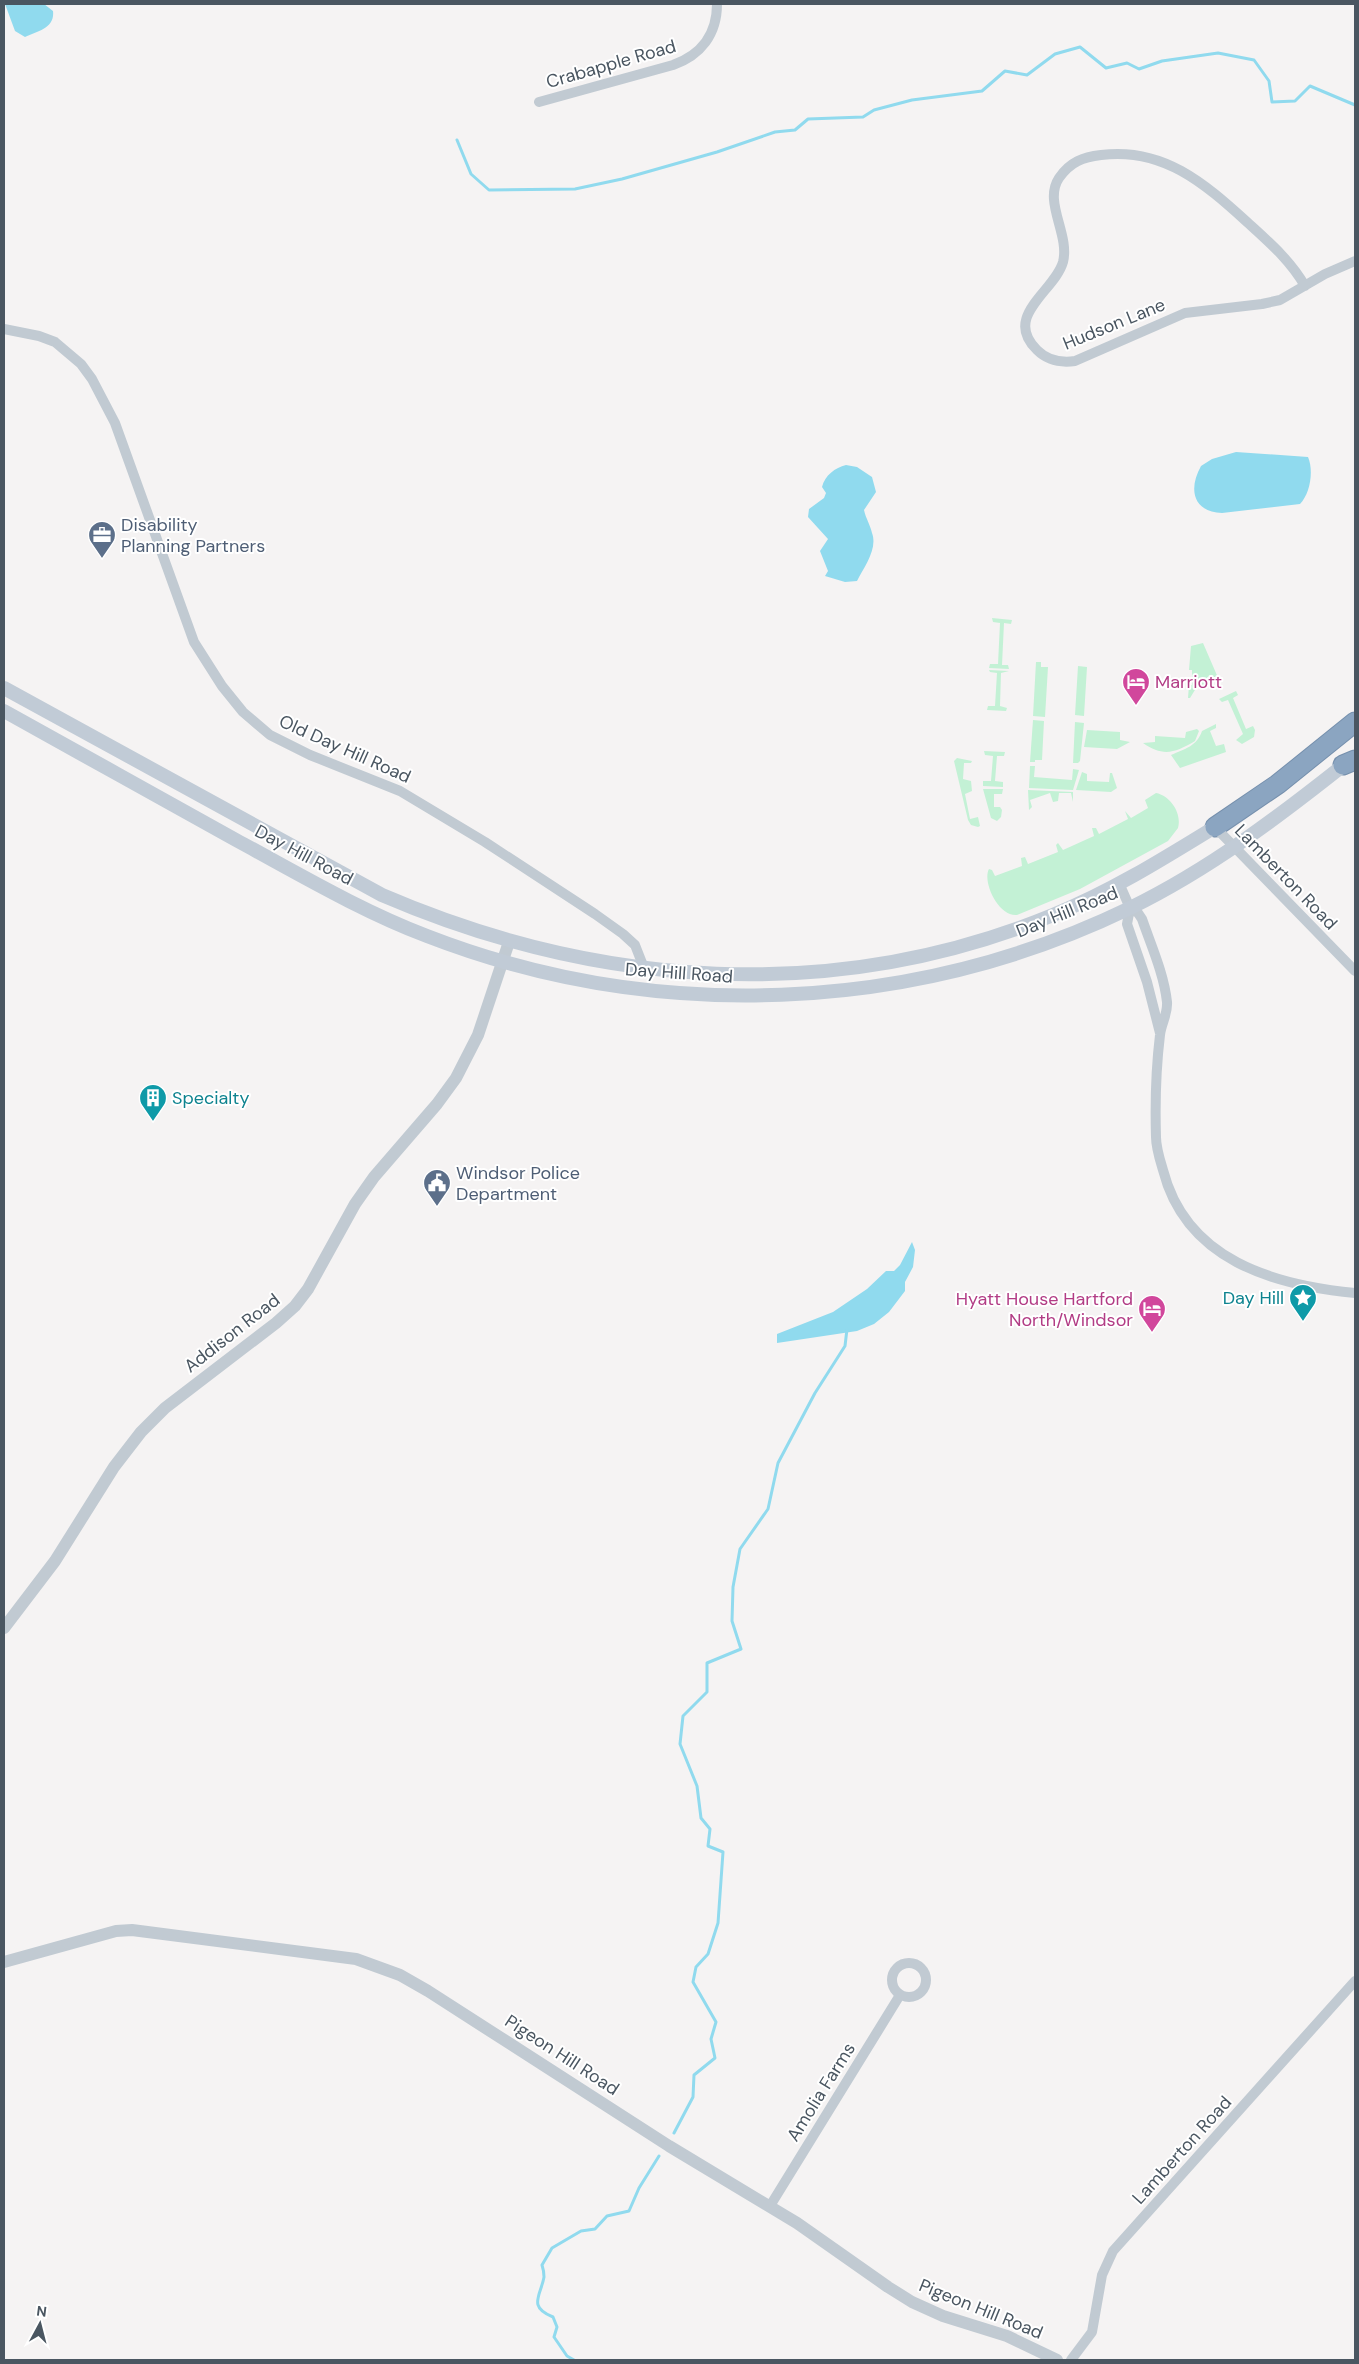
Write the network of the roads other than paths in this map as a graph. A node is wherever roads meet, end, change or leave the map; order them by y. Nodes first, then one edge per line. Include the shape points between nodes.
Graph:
1 (717, 4) edge
2 (538, 102) dead end
3 (1355, 261) edge
4 (1305, 286) junction
5 (4, 329) edge
6 (4, 688) edge
7 (4, 711) edge
8 (1355, 722) edge
9 (118, 750) junction
10 (1351, 760) edge
11 (106, 768) junction
12 (1215, 827) junction
13 (1235, 847) junction
14 (1119, 883) junction
15 (1130, 908) junction
16 (509, 942) junction
17 (503, 962) junction
18 (886, 962) junction
19 (644, 968) junction
20 (1355, 971) edge
21 (771, 974) junction
22 (892, 984) junction
23 (771, 996) junction
24 (1160, 1033) junction
25 (1355, 1293) edge
26 (4, 1628) edge
27 (4, 1962) edge
28 (1355, 1981) edge
29 (900, 1995) dead end
30 (770, 2206) junction
31 (1056, 2360) edge
32 (1071, 2360) edge

1 - 2 street, Crabapple Road via 711,34 689,58
3 - 4 street, Hudson Lane
4 - 4 street, Hudson Lane via 1280,300 1186,313 1075,361 1062,363 1044,356 1028,335 1027,319 1032,306 1054,280 1063,261 1064,238 1054,202 1056,185 1073,163 1092,156 1122,154 1149,158 1189,174 1218,196 1288,261
5 - 19 street, Old Day Hill Road via 55,342 81,364 92,379 115,423 194,642 222,686 254,722 285,744 418,800 616,929 635,945
6 - 9 main road, Day Hill Road
7 - 11 main road, Day Hill Road
8 - 12 highway via 1278,784
9 - 11 main road
9 - 16 main road, Day Hill Road via 382,895
10 - 13 main road, Day Hill Road
11 - 17 main road, Day Hill Road via 334,894 427,936
12 - 13 street, Lamberton Road
12 - 14 main road, Day Hill Road
13 - 15 main road, Day Hill Road
13 - 20 street, Lamberton Road
14 - 15 street
14 - 18 main road, Day Hill Road via 1003,934 943,951
15 - 22 main road, Day Hill Road via 1053,940 990,961
15 - 24 street via 1127,924
15 - 24 street via 1142,919 1164,986 1167,1008
16 - 17 street, Addison Road
16 - 19 main road, Day Hill Road
17 - 23 main road, Day Hill Road via 551,975 642,990 713,996
17 - 26 street, Addison Road via 478,1035 456,1078 355,1204 308,1289 276,1323 172,1403 141,1432 114,1467 55,1561
18 - 21 main road, Day Hill Road
18 - 22 main road
19 - 21 main road, Day Hill Road via 714,974
21 - 23 main road
22 - 23 main road, Day Hill Road
24 - 25 street via 1156,1139 1166,1185 1179,1211 1215,1250 1243,1267 1286,1282
27 - 30 street, Pigeon Hill Road via 116,1931 132,1930 335,1955 372,1963 428,1991 669,2146
28 - 32 street, Lamberton Road via 1113,2251 1102,2275 1092,2332
29 - 30 street, Amolia Farms
30 - 31 street, Pigeon Hill Road via 912,2302 943,2316 1007,2336

